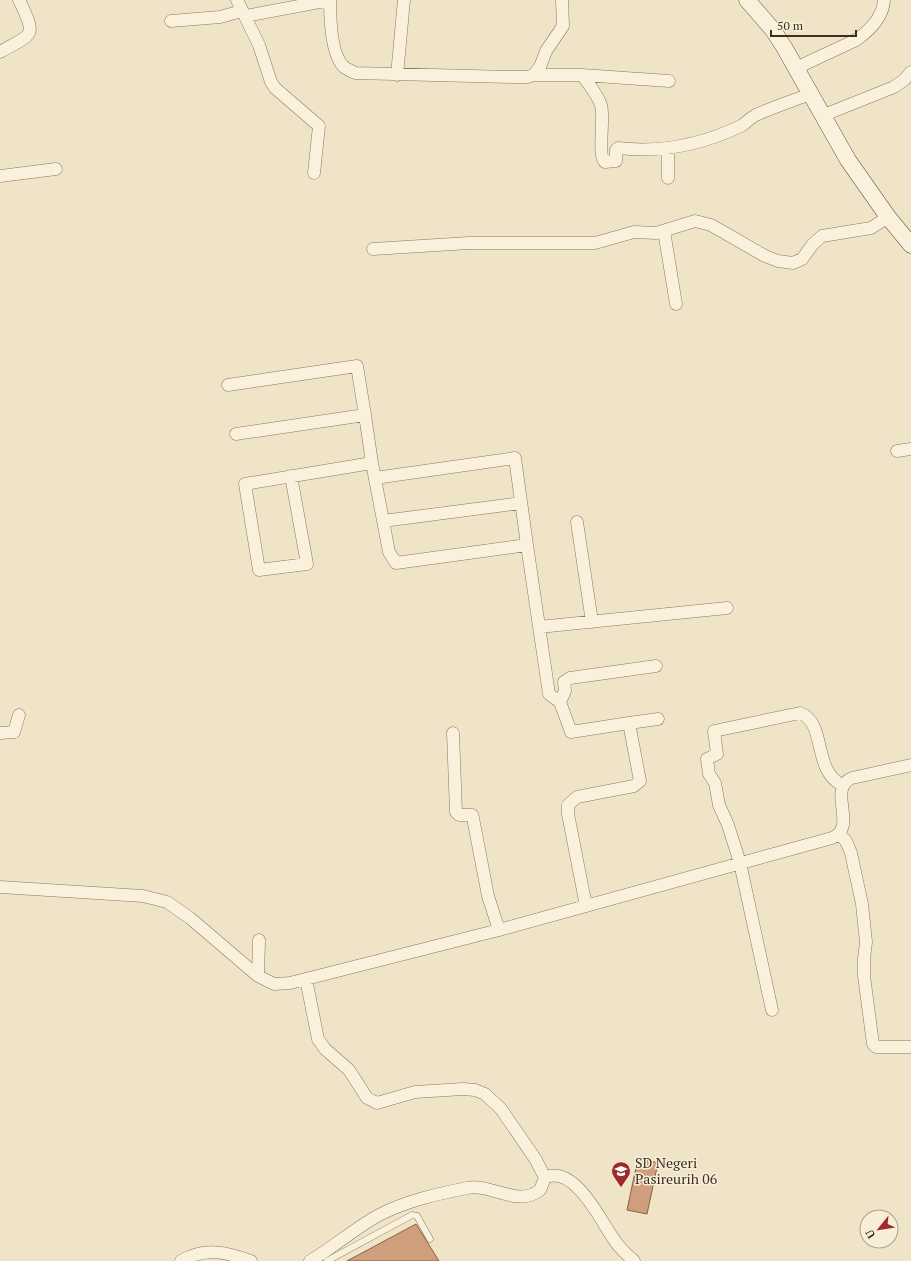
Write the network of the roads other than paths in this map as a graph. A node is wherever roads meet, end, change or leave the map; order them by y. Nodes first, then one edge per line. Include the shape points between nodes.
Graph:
1 (19, 0) edge
2 (330, 0) edge
3 (404, 0) edge
4 (562, 0) edge
5 (748, 0) edge
6 (884, 0) edge
7 (242, 9) edge
8 (171, 21) dead end
9 (0, 52) edge
10 (796, 68) junction
11 (911, 72) edge
12 (397, 75) junction
13 (533, 75) junction
14 (582, 75) junction
15 (669, 81) dead end
16 (810, 94) junction
17 (824, 115) junction
18 (668, 148) junction
19 (56, 169) dead end
20 (314, 173) dead end
21 (0, 176) edge
22 (668, 178) dead end
23 (888, 217) junction
24 (664, 231) junction
25 (911, 245) edge
26 (373, 249) dead end
27 (676, 304) dead end
28 (228, 385) dead end
29 (365, 415) junction
30 (236, 434) dead end
31 (911, 449) edge
32 (897, 451) dead end
33 (372, 463) junction
34 (291, 476) junction
35 (375, 478) junction
36 (521, 502) junction
37 (383, 521) junction
38 (578, 522) dead end
39 (527, 545) junction
40 (727, 608) dead end
41 (592, 622) junction
42 (539, 627) junction
43 (656, 666) dead end
44 (570, 678) junction
45 (547, 681) junction
46 (560, 702) junction
47 (19, 715) dead end
48 (658, 719) dead end
49 (629, 723) junction
50 (0, 733) edge
51 (453, 733) dead end
52 (911, 765) edge
53 (842, 785) junction
54 (839, 834) junction
55 (740, 863) junction
56 (0, 887) edge
57 (586, 906) junction
58 (499, 930) junction
59 (260, 940) dead end
60 (258, 976) junction
61 (306, 979) junction
62 (772, 1010) dead end
63 (911, 1047) edge
64 (544, 1178) junction
65 (430, 1239) dead end
66 (181, 1261) edge
67 (252, 1261) edge
68 (310, 1261) edge
69 (327, 1261) edge
70 (634, 1261) edge

1 - 9 street via 30,24 29,32 26,37
2 - 7 street
2 - 12 street via 335,51 344,67 355,73
3 - 12 street
4 - 13 street via 563,26
5 - 10 main road via 773,30
6 - 10 street via 879,16 864,34
7 - 8 street via 220,17
7 - 20 street via 266,63 271,82 319,126
10 - 16 main road
11 - 17 street via 894,87
12 - 13 street
13 - 14 street
14 - 15 street
14 - 18 street via 601,105 603,121 600,141 604,161 616,161 618,148
16 - 17 main road
16 - 18 street via 757,115 743,125 718,135
17 - 23 main road via 848,160
18 - 22 street
19 - 21 street
23 - 24 street via 871,228 822,236 802,259 793,263 765,256 702,221 689,222
23 - 25 main road
24 - 26 street via 627,233 595,243 469,243
24 - 27 street
28 - 29 street via 357,366
29 - 30 street
29 - 33 street
31 - 32 street
33 - 34 street
33 - 35 street
34 - 34 street via 307,564 259,570 245,484
35 - 36 street via 515,458
35 - 37 street
36 - 37 street
36 - 39 street
37 - 39 street via 389,552 396,563
38 - 41 street
39 - 42 street
40 - 41 street
41 - 42 street
42 - 45 street
43 - 44 street
44 - 45 street
44 - 46 street via 564,682 565,691
45 - 46 street via 549,694
46 - 49 street via 571,732
47 - 50 street via 14,732
48 - 49 street
49 - 57 street via 640,781 634,786 577,798 568,805
51 - 58 street via 456,813 472,815 488,896
52 - 53 street via 852,778
53 - 54 street via 844,822
53 - 55 street via 826,770 814,726 805,715 800,713 714,730 716,754 708,758 709,774 715,783 719,805
54 - 55 street
54 - 63 street via 851,853 862,904 866,942 864,976 873,1044 876,1047
55 - 57 street
55 - 62 street
56 - 60 street via 155,898 185,913
57 - 58 street
58 - 61 street
59 - 60 street
60 - 61 street via 274,984
61 - 64 street via 318,1039 348,1070 367,1098 377,1103 415,1092 463,1089 485,1094 501,1109 542,1169
64 - 68 street via 540,1190 526,1197 517,1198 490,1190 470,1188 408,1203 378,1216
64 - 70 street via 553,1174 572,1183 588,1200 613,1239
65 - 69 lane via 417,1216 412,1214
66 - 67 street via 190,1255 208,1251

